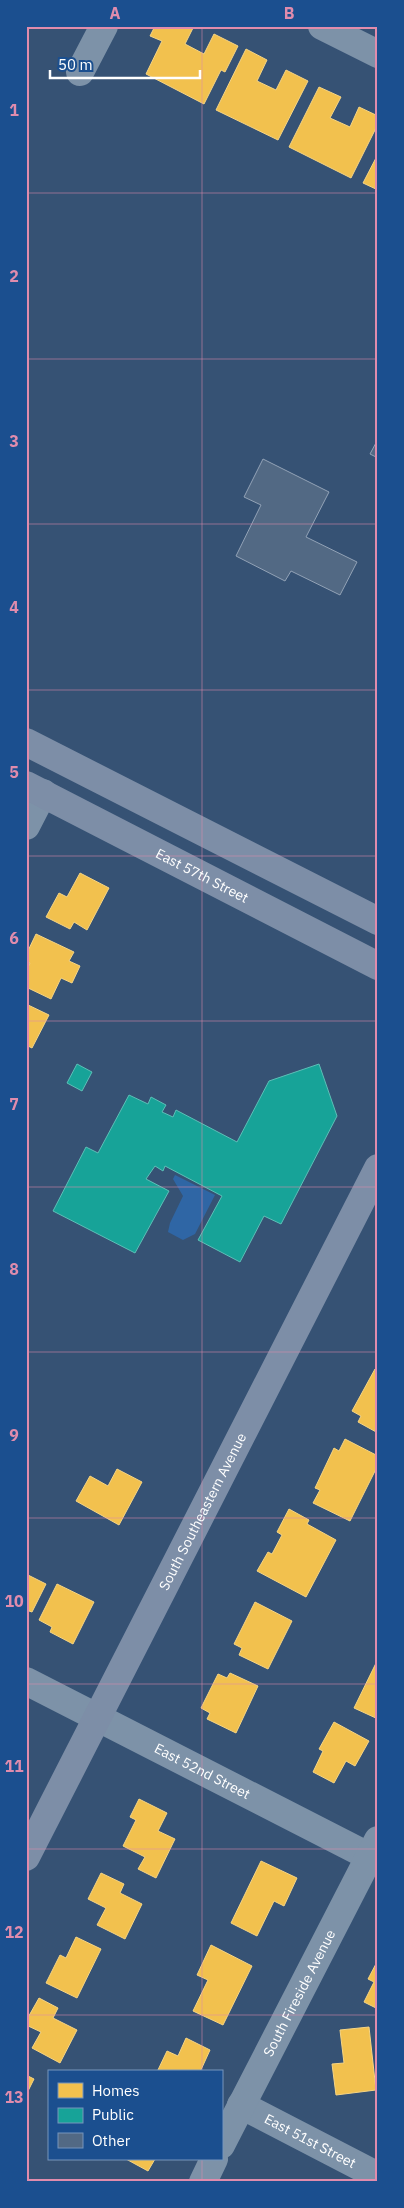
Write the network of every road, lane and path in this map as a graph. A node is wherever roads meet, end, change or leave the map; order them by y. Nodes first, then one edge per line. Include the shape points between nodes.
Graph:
1 (104, 26) edge
2 (322, 26) edge
3 (378, 54) edge
4 (80, 72) dead end
5 (26, 742) edge
6 (35, 789) edge
7 (26, 826) edge
8 (378, 921) edge
9 (378, 966) edge
10 (378, 1168) edge
11 (26, 1681) edge
12 (98, 1718) junction
13 (375, 1853) edge
14 (26, 1857) edge
15 (241, 2105) junction
16 (222, 2143) edge
17 (214, 2160) edge
18 (378, 2176) edge
19 (203, 2182) edge

1 - 4 street
2 - 3 street
5 - 8 main road
6 - 7 street
6 - 9 main road, East 57th Street
10 - 12 main road, South Southeastern Avenue
11 - 12 street, East 52nd Street
12 - 13 street, East 52nd Street
12 - 14 main road, South Southeastern Avenue
13 - 15 street, South Fireside Avenue
15 - 16 street, South Fireside Avenue
15 - 18 street, East 51st Street
17 - 19 street

